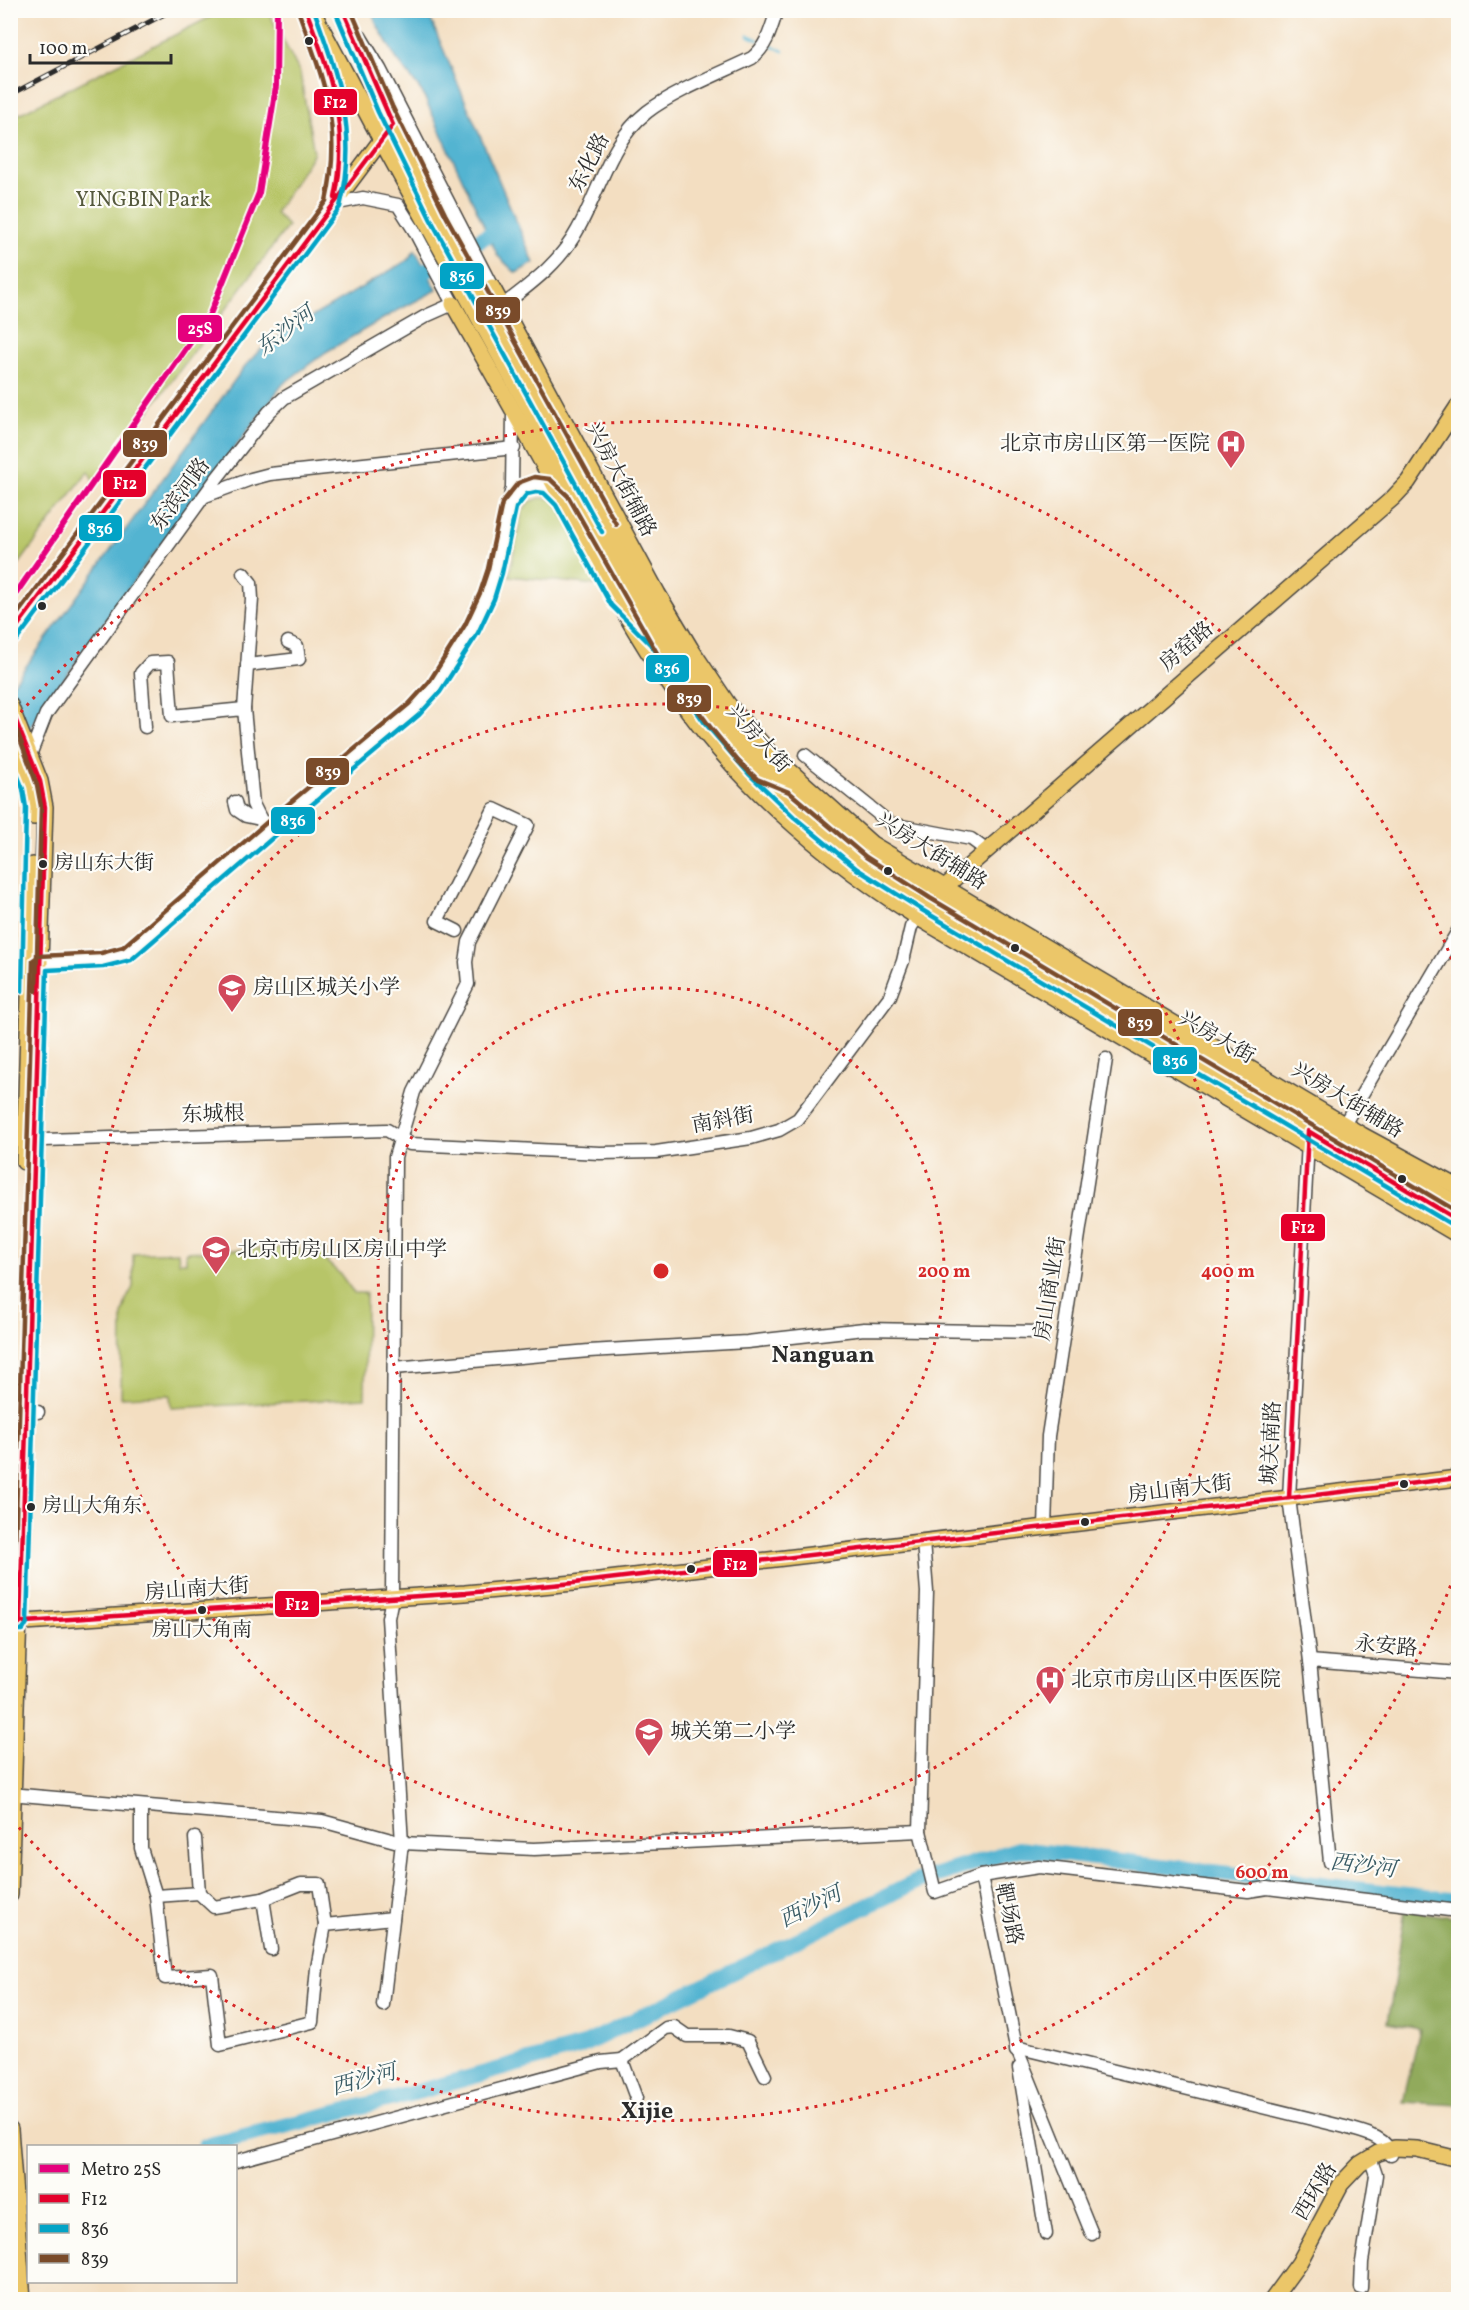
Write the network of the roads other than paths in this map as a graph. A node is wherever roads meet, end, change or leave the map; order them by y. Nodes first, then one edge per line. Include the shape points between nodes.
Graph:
1 (306, 10) edge
2 (312, 10) edge
3 (344, 10) edge
4 (777, 10) edge
5 (393, 125) junction
6 (381, 140) junction
7 (333, 204) junction
8 (398, 205) junction
9 (430, 219) junction
10 (480, 294) junction
11 (453, 304) junction
12 (502, 306) junction
13 (502, 362) junction
14 (1458, 406) edge
15 (513, 411) junction
16 (559, 411) junction
17 (560, 439) junction
18 (514, 448) junction
19 (204, 496) junction
20 (562, 500) junction
21 (508, 505) junction
22 (243, 573) dead end
23 (617, 601) junction
24 (10, 638) edge
25 (658, 641) junction
26 (288, 642) dead end
27 (247, 665) junction
28 (10, 705) edge
29 (244, 709) junction
30 (146, 728) dead end
31 (10, 734) edge
32 (24, 754) junction
33 (805, 755) dead end
34 (15, 782) dead end
35 (753, 785) junction
36 (785, 798) junction
37 (235, 802) dead end
38 (260, 819) junction
39 (830, 829) junction
40 (857, 830) junction
41 (267, 832) junction
42 (986, 850) junction
43 (837, 861) junction
44 (930, 901) junction
45 (1458, 930) edge
46 (457, 931) dead end
47 (1051, 952) junction
48 (35, 963) junction
49 (1059, 970) junction
50 (1106, 1059) dead end
51 (1345, 1123) junction
52 (1308, 1131) junction
53 (400, 1138) junction
54 (23, 1140) edge
55 (1307, 1147) junction
56 (1419, 1168) junction
57 (1458, 1187) edge
58 (1438, 1192) junction
59 (1458, 1204) edge
60 (1458, 1220) edge
61 (1458, 1235) edge
62 (1039, 1332) dead end
63 (394, 1368) junction
64 (23, 1412) edge
65 (1458, 1478) edge
66 (1288, 1498) junction
67 (1045, 1527) junction
68 (923, 1542) junction
69 (392, 1598) junction
70 (14, 1620) edge
71 (1310, 1661) junction
72 (1458, 1673) edge
73 (12, 1795) edge
74 (141, 1806) junction
75 (920, 1831) junction
76 (195, 1838) dead end
77 (402, 1843) junction
78 (1330, 1862) dead end
79 (981, 1876) junction
80 (199, 1893) junction
81 (10, 1895) edge
82 (156, 1896) junction
83 (263, 1899) junction
84 (1458, 1911) edge
85 (393, 1918) junction
86 (325, 1925) junction
87 (271, 1949) dead end
88 (383, 2005) dead end
89 (1016, 2047) junction
90 (622, 2060) junction
91 (765, 2076) dead end
92 (636, 2098) dead end
93 (10, 2129) edge
94 (1390, 2153) junction
95 (1458, 2159) edge
96 (237, 2161) edge
97 (1372, 2163) junction
98 (1458, 2166) edge
99 (1046, 2234) dead end
100 (1092, 2234) dead end
101 (10, 2267) edge
102 (1361, 2288) dead end
103 (13, 2300) edge
104 (24, 2300) edge
105 (1272, 2300) edge
106 (1285, 2300) edge

1 - 7 main road via 333,88 342,129 342,164
2 - 6 main road
3 - 5 main road
3 - 9 street via 380,69
4 - 12 street, 东化路 via 760,52 647,112 622,139 562,256
5 - 6 main road
5 - 9 main road
6 - 7 main road
6 - 9 main road
7 - 8 street via 363,198
7 - 24 main road
8 - 9 street
8 - 9 street
9 - 10 main road
9 - 11 street
10 - 12 main road
10 - 13 main road, 兴房大街
10 - 17 main road, 兴房大街
11 - 15 main road, 兴房大街
11 - 19 street, 东滨河路 via 285,398 269,412
12 - 16 main road, 兴房大街辅路
13 - 15 main road
13 - 25 main road, 兴房大街
14 - 42 main road, 房窑路 via 1408,482 1393,498
15 - 18 street
15 - 20 main road, 兴房大街
16 - 17 main road
16 - 40 main road, 兴房大街辅路 via 658,594 728,704 770,753
17 - 39 main road, 兴房大街 via 680,655 765,764
18 - 19 street via 270,474
18 - 21 street
19 - 32 street, 东滨河路 via 46,714
20 - 21 street via 548,486 534,484 523,488
20 - 23 main road, 兴房大街
21 - 41 street via 487,596 472,629 435,687
22 - 27 street via 251,583 252,599
23 - 25 main road
23 - 35 main road, 兴房大街 via 655,664 699,725
25 - 36 main road, 兴房大街 via 710,717
26 - 27 street via 297,646 300,658
27 - 29 street
28 - 32 main road
29 - 30 street via 172,716 168,662 150,663 141,673
29 - 38 street via 253,804
31 - 32 main road
32 - 34 street, 东滨河路
32 - 48 main road via 34,807
33 - 42 street via 891,824 971,839
35 - 36 main road
35 - 43 main road, 兴房大街
36 - 39 main road, 兴房大街
37 - 38 street via 237,810
38 - 41 street
39 - 40 main road
39 - 43 main road
39 - 44 main road, 兴房大街
40 - 44 main road, 兴房大街辅路
41 - 48 street via 127,954 83,962
42 - 44 main road, 房窑路
43 - 44 main road, 兴房大街 via 882,894
44 - 47 main road, 兴房大街辅路
44 - 49 main road, 兴房大街
44 - 52 main road, 兴房大街
44 - 53 street, 南斜街 via 911,927 890,996 798,1119 779,1130 656,1152 410,1144
44 - 55 main road, 兴房大街
45 - 51 street
46 - 53 street via 437,921 494,809 528,825 469,942 468,984 414,1092
47 - 49 main road
47 - 51 main road, 兴房大街辅路
48 - 54 main road
49 - 58 main road, 兴房大街
50 - 67 street, 房山商业街 via 1048,1436
51 - 56 main road, 兴房大街辅路
52 - 55 street, 城关南路
52 - 60 main road, 兴房大街
53 - 54 street, 东城根 via 387,1130
53 - 63 street via 395,1157
54 - 64 main road
55 - 61 main road, 兴房大街
55 - 66 street, 城关南路
56 - 57 main road, 兴房大街辅路
56 - 58 main road
58 - 59 main road, 兴房大街
62 - 63 street via 864,1329 747,1342
63 - 69 street
64 - 70 main road
65 - 66 main road, 房山南大街
66 - 67 main road, 房山南大街
66 - 71 street, 城关南路
67 - 68 main road, 房山南大街
68 - 69 main road, 房山南大街 via 574,1583
68 - 75 street, 靶场路 via 927,1592
69 - 70 main road, 房山南大街
69 - 77 street via 388,1618
70 - 73 main road
71 - 72 street, 永安路
71 - 78 street, 城关南路
73 - 74 street
73 - 81 main road
74 - 77 street via 322,1821
74 - 82 street via 141,1848
75 - 77 street via 534,1849
75 - 79 street, 靶场路 via 935,1892
76 - 80 street
77 - 85 street
79 - 84 street via 1040,1867 1248,1892 1267,1888
79 - 89 street, 靶场路
80 - 82 street
80 - 83 street via 214,1907
82 - 86 street via 165,1978 212,1975 220,2045 312,2022
83 - 86 street via 302,1884 319,1884
83 - 87 street
85 - 86 street
85 - 88 street
89 - 94 street via 1345,2127 1376,2137
89 - 99 street
89 - 100 street, 靶场路
90 - 91 street via 666,2028 674,2027 687,2036 729,2036 748,2041
90 - 92 street
90 - 96 street via 601,2062
93 - 104 main road
94 - 95 main road, 西环路 via 1417,2149
94 - 97 main road, 西环路
94 - 98 main road, 西环路
94 - 105 main road, 西环路 via 1368,2158 1347,2176 1299,2264
97 - 102 street via 1376,2175
97 - 106 main road, 西环路 via 1347,2188
101 - 103 main road

